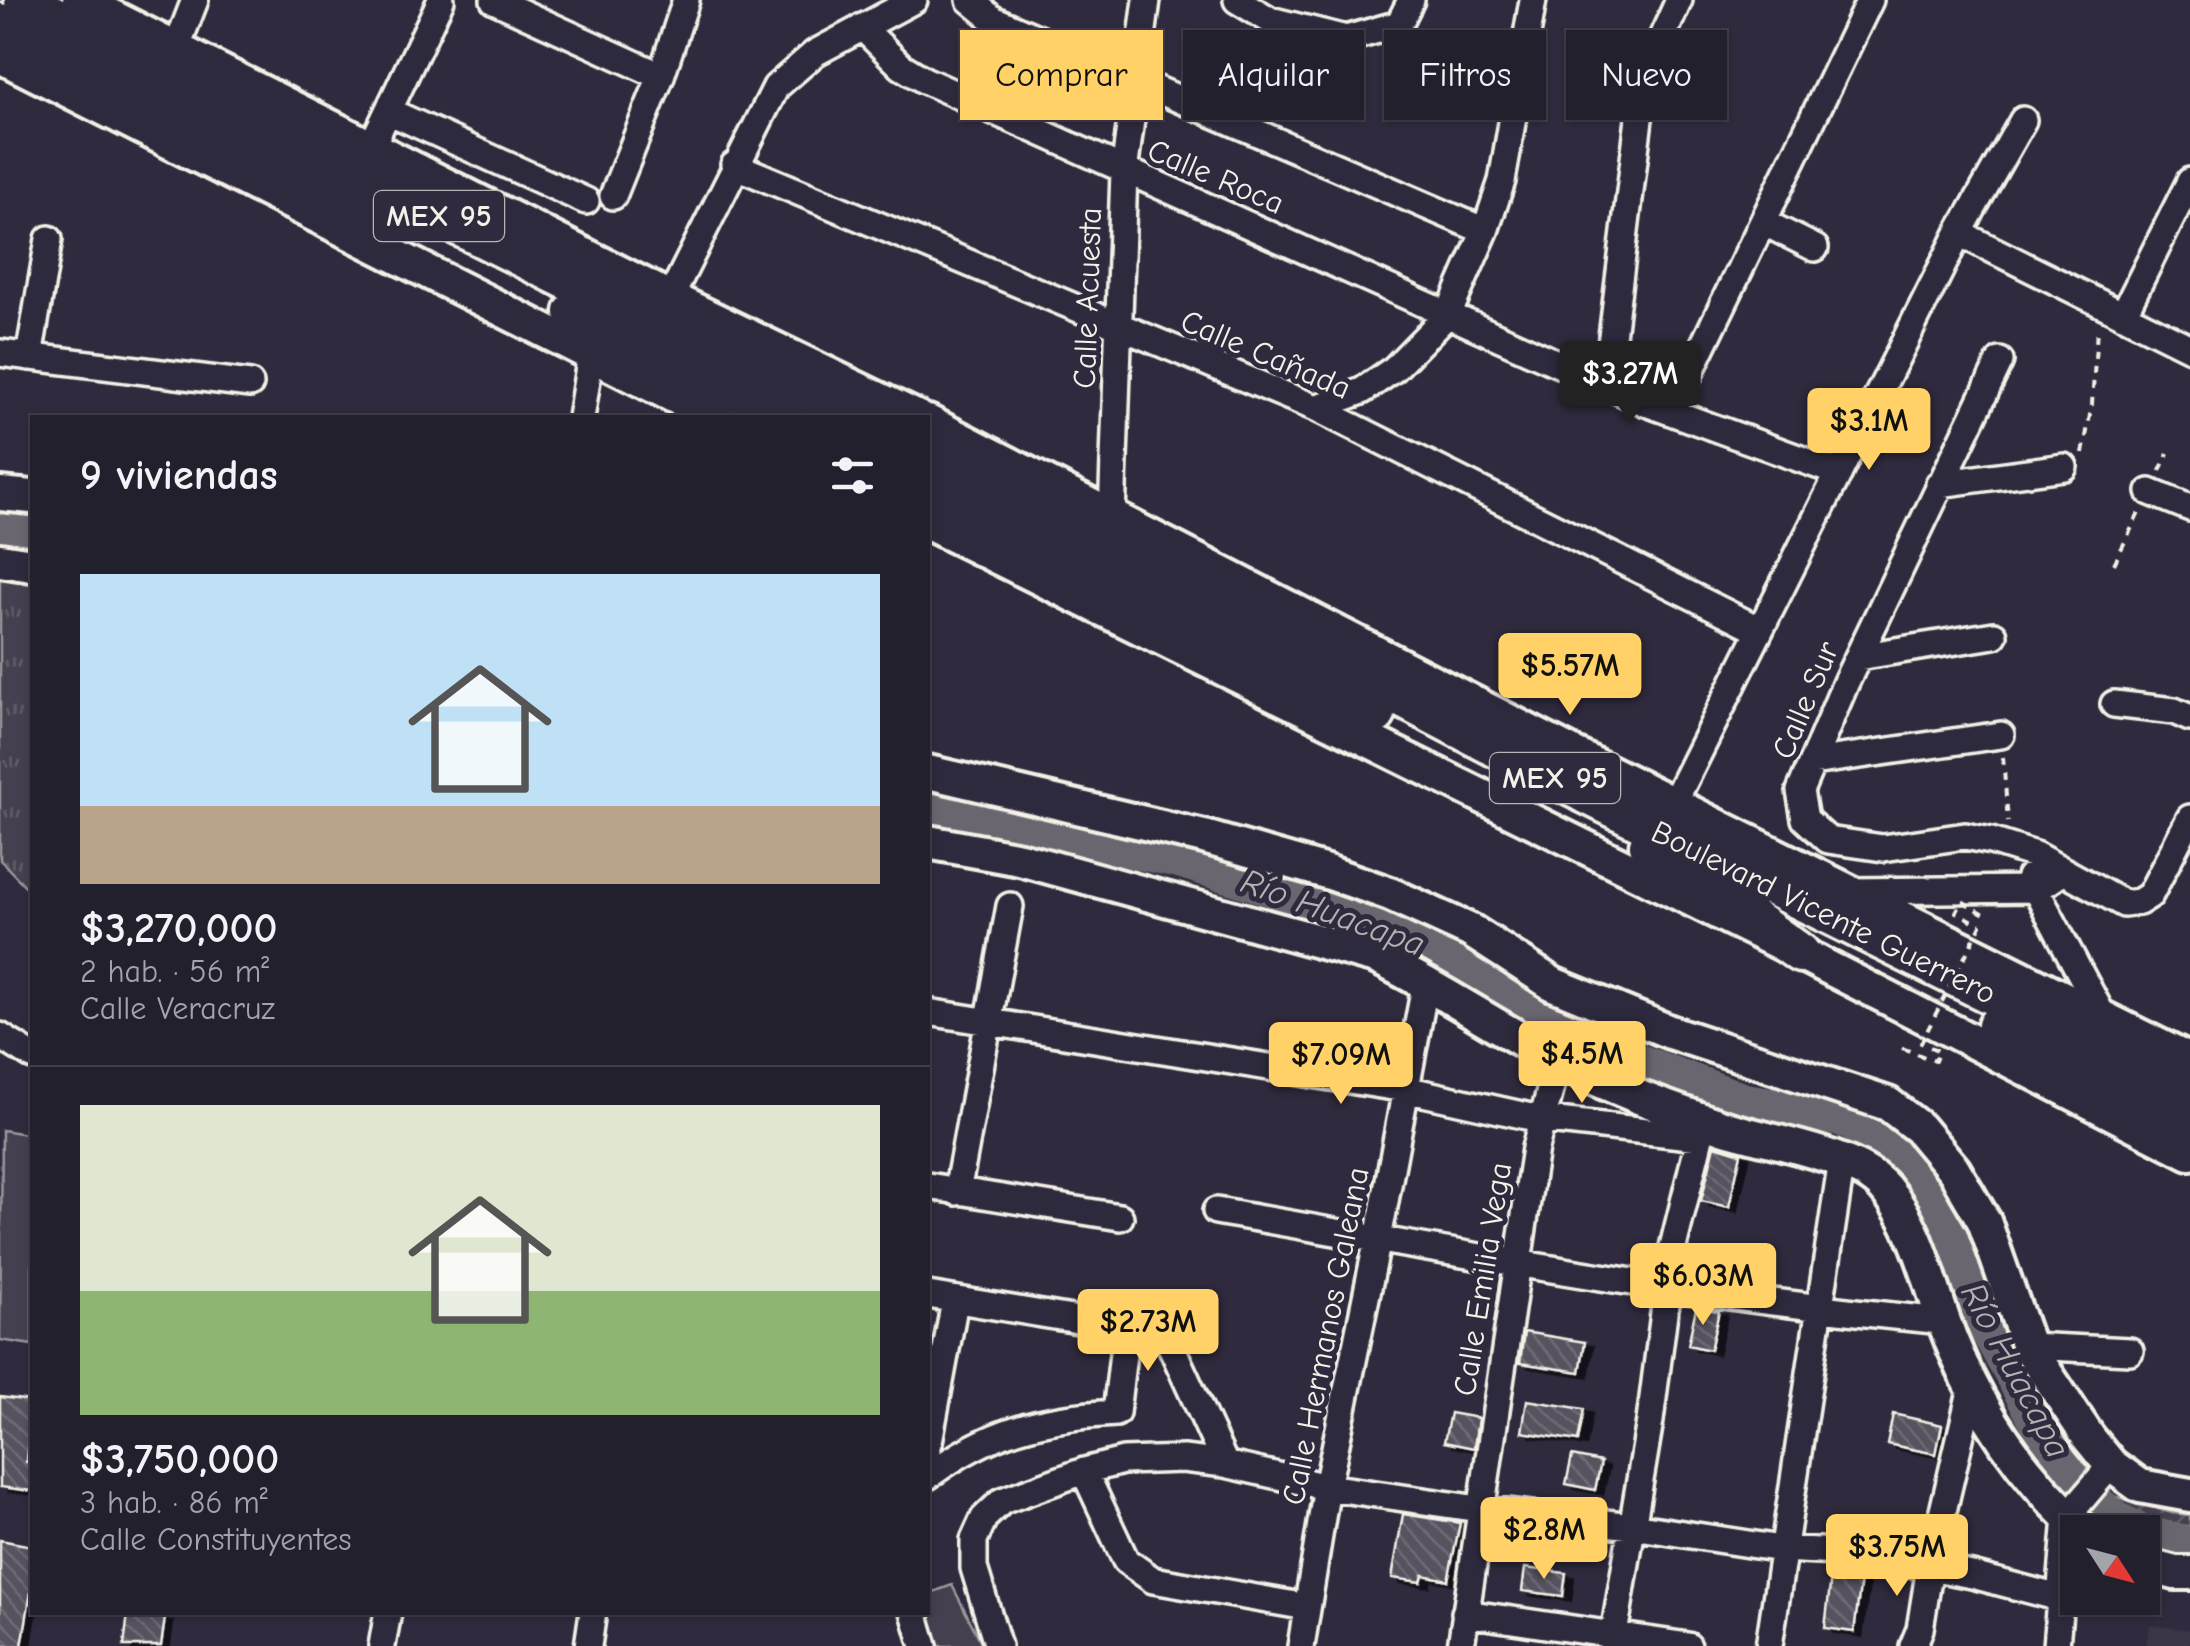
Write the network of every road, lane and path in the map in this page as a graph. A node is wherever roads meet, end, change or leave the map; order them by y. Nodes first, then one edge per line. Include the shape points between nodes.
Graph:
1 (79, 0) edge
2 (196, 0) edge
3 (440, 0) edge
4 (494, 0) edge
5 (686, 0) edge
6 (914, 0) edge
7 (970, 0) edge
8 (1147, 0) edge
9 (1237, 0) edge
10 (1411, 0) edge
11 (1533, 0) edge
12 (1679, 0) edge
13 (1870, 0) edge
14 (6, 26) edge
15 (862, 27) junction
16 (1018, 30) edge
17 (1143, 30) edge
18 (176, 49) junction
19 (661, 76) junction
20 (1163, 93) edge
21 (388, 112) junction
22 (1131, 120) edge
23 (2023, 120) dead end
24 (370, 149) junction
25 (734, 165) junction
26 (1124, 172) junction
27 (2190, 181) edge
28 (613, 196) dead end
29 (586, 201) dead end
30 (1763, 222) junction
31 (1485, 231) junction
32 (1959, 233) junction
33 (49, 239) dead end
34 (1815, 248) dead end
35 (670, 298) junction
36 (2114, 310) junction
37 (1449, 313) junction
38 (1119, 327) junction
39 (2190, 348) edge
40 (0, 352) edge
41 (591, 354) junction
42 (29, 357) junction
43 (2000, 361) dead end
44 (250, 384) dead end
45 (1606, 385) junction
46 (1316, 408) junction
47 (1671, 412) junction
48 (581, 415) edge
49 (711, 415) edge
50 (780, 415) edge
51 (856, 415) edge
52 (912, 415) edge
53 (930, 423) edge
54 (930, 437) edge
55 (977, 446) junction
56 (930, 451) edge
57 (2064, 468) joint
58 (1838, 473) junction
59 (1939, 484) junction
60 (930, 489) edge
61 (2150, 492) dead end
62 (0, 494) edge
63 (30, 497) edge
64 (2190, 508) edge
65 (1112, 518) junction
66 (930, 524) edge
67 (0, 560) edge
68 (30, 565) edge
69 (1760, 630) junction
70 (1994, 635) dead end
71 (1858, 656) junction
72 (2114, 704) dead end
73 (2190, 718) edge
74 (2000, 734) joint
75 (1812, 762) junction
76 (930, 772) edge
77 (1673, 804) junction
78 (2190, 818) edge
79 (930, 842) edge
80 (1647, 844) junction
81 (2010, 847) junction
82 (2064, 870) junction
83 (2037, 889) junction
84 (1848, 890) junction
85 (1010, 906) dead end
86 (1990, 917) dead end
87 (1800, 953) junction
88 (1426, 981) junction
89 (930, 1012) edge
90 (2104, 1018) junction
91 (991, 1024) junction
92 (0, 1036) edge
93 (1902, 1048) dead end
94 (30, 1055) edge
95 (1558, 1060) junction
96 (2190, 1061) edge
97 (1405, 1089) junction
98 (2190, 1092) edge
99 (1540, 1119) junction
100 (2190, 1124) edge
101 (1701, 1129) junction
102 (2190, 1153) edge
103 (1842, 1160) junction
104 (930, 1186) edge
105 (957, 1192) junction
106 (1216, 1210) dead end
107 (1120, 1217) dead end
108 (1378, 1239) junction
109 (1518, 1264) junction
110 (1666, 1288) junction
111 (930, 1295) edge
112 (955, 1301) junction
113 (1819, 1310) junction
114 (1944, 1322) junction
115 (1162, 1324) dead end
116 (2028, 1346) junction
117 (2130, 1351) dead end
118 (1972, 1387) junction
119 (930, 1436) edge
120 (1225, 1464) junction
121 (2111, 1465) junction
122 (1084, 1471) junction
123 (930, 1474) edge
124 (1327, 1486) junction
125 (2190, 1495) edge
126 (1479, 1509) junction
127 (2071, 1515) edge
128 (2078, 1515) edge
129 (1632, 1526) junction
130 (1782, 1549) junction
131 (1930, 1567) junction
132 (2160, 1570) edge
133 (2190, 1573) edge
134 (2060, 1598) joint
135 (1307, 1608) junction
136 (1465, 1613) junction
137 (387, 1615) edge
138 (593, 1615) edge
139 (915, 1615) edge
140 (1613, 1640) edge
141 (382, 1646) edge
142 (588, 1646) edge
143 (924, 1646) edge
144 (998, 1646) edge
145 (1301, 1646) edge
146 (1461, 1646) edge
147 (1688, 1646) edge
148 (1768, 1646) edge
149 (1913, 1646) edge
150 (2056, 1646) edge

1 - 18 main road
2 - 18 street
3 - 21 street
4 - 19 street
5 - 19 street
6 - 15 street
7 - 16 street
8 - 17 street, Calle Acuesta
9 - 10 street via 1270,20 1346,39 1399,24
11 - 31 street via 1502,181
12 - 45 street via 1657,49 1640,120
13 - 30 street
14 - 41 main road
14 - 50 highway, MEX 95
14 - 51 highway, MEX 95 via 474,234
15 - 25 street via 788,73
15 - 26 street, Calle Roca via 924,80
18 - 24 main road
19 - 28 street
20 - 31 street
21 - 24 street
21 - 29 street
22 - 26 street, Calle Acuesta
23 - 32 street
24 - 35 main road
25 - 35 street
25 - 38 street, Calle Cañada
26 - 37 street, Calle Roca
26 - 38 street, Calle Acuesta
27 - 36 street
30 - 34 street
30 - 47 street
31 - 37 street
32 - 36 street
32 - 58 street
33 - 42 street
35 - 52 main road
36 - 39 street
36 - 57 path via 2098,326 2082,454
37 - 45 street, Calle Roca
37 - 46 street via 1394,370
38 - 46 street, Calle Cañada
38 - 65 street, Calle Acuesta
40 - 42 street
41 - 48 street
41 - 49 main road
42 - 44 street
43 - 59 street, Calle Sur
45 - 47 street, Calle Roca
46 - 69 street, Calle Cañada
47 - 58 street, Calle Roca
53 - 55 main road, Boulevard Vicente Guerrero
54 - 55 highway
55 - 65 main road, Boulevard Vicente Guerrero
56 - 98 highway, Boulevard Vicente Guerrero / MEX 95 via 1564,783
57 - 59 street
58 - 69 street
59 - 71 street, Calle Sur
60 - 80 highway, Boulevard Vicente Guerrero / MEX 95 via 1453,754
61 - 64 street
62 - 63 main road
65 - 77 main road, Boulevard Vicente Guerrero
66 - 87 main road, Boulevard Vicente Guerrero
67 - 68 main road
69 - 77 street
70 - 71 street
71 - 75 street, Calle Sur
72 - 73 street
74 - 75 street
74 - 81 path
75 - 81 street, Calle Sur via 1800,792 1805,820 1828,840 1883,848 1965,836
76 - 116 main road via 1330,873 1471,931 1553,984 1670,1032 1888,1104 1954,1170 1984,1221
77 - 84 main road, Boulevard Vicente Guerrero
78 - 82 street, Calle Sur via 2150,895 2139,902 2124,904
79 - 88 main road via 1020,859 1322,941
80 - 87 highway
80 - 100 highway, Boulevard Vicente Guerrero / MEX 95
81 - 82 street, Calle Sur
81 - 83 street
82 - 83 street
83 - 84 street
83 - 90 street
84 - 90 main road, Boulevard Vicente Guerrero
85 - 91 street
86 - 93 path, bridge via 1962,901 1956,912 1981,925 1921,1043 1939,1052 1935,1061
87 - 102 main road, Boulevard Vicente Guerrero
88 - 95 main road
88 - 97 street, Calle Hermanos Galeana
89 - 91 street
90 - 96 main road, Boulevard Vicente Guerrero
91 - 97 street
91 - 105 street
92 - 94 street
95 - 99 street, Calle Emilia Vega
95 - 101 main road
97 - 99 street
97 - 108 street, Calle Hermanos Galeana
99 - 101 street
99 - 109 street, Calle Emilia Vega
101 - 103 main road
101 - 110 street
103 - 113 street
103 - 114 main road via 1884,1186 1908,1220
104 - 105 street
105 - 107 street
106 - 108 street
108 - 109 street
108 - 124 street, Calle Hermanos Galeana
109 - 110 street
109 - 126 street, Calle Emilia Vega
110 - 113 street
110 - 129 street
111 - 112 street
112 - 119 street
112 - 123 street via 1126,1328 1116,1413 1062,1416 1004,1433 962,1450
113 - 114 street
113 - 130 street
114 - 118 main road
115 - 120 street
116 - 117 street
116 - 121 main road
118 - 127 main road via 2011,1451
118 - 131 street
120 - 122 street via 1123,1461
120 - 124 street
121 - 125 main road via 2140,1486
121 - 128 street
122 - 135 street via 1126,1561 1138,1572
122 - 144 street via 1002,1501 984,1518 974,1540 974,1568
124 - 126 street
124 - 135 street, Calle Hermanos Galeana
126 - 129 street
126 - 136 street, Calle Emilia Vega
129 - 130 street
129 - 140 street
130 - 131 street
130 - 148 street
131 - 134 street
131 - 149 street
132 - 133 main road
134 - 150 street
135 - 145 street, Calle Hermanos Galeana
136 - 140 street
136 - 146 street, Calle Emilia Vega
137 - 141 street
138 - 142 street
139 - 143 street
140 - 147 street

